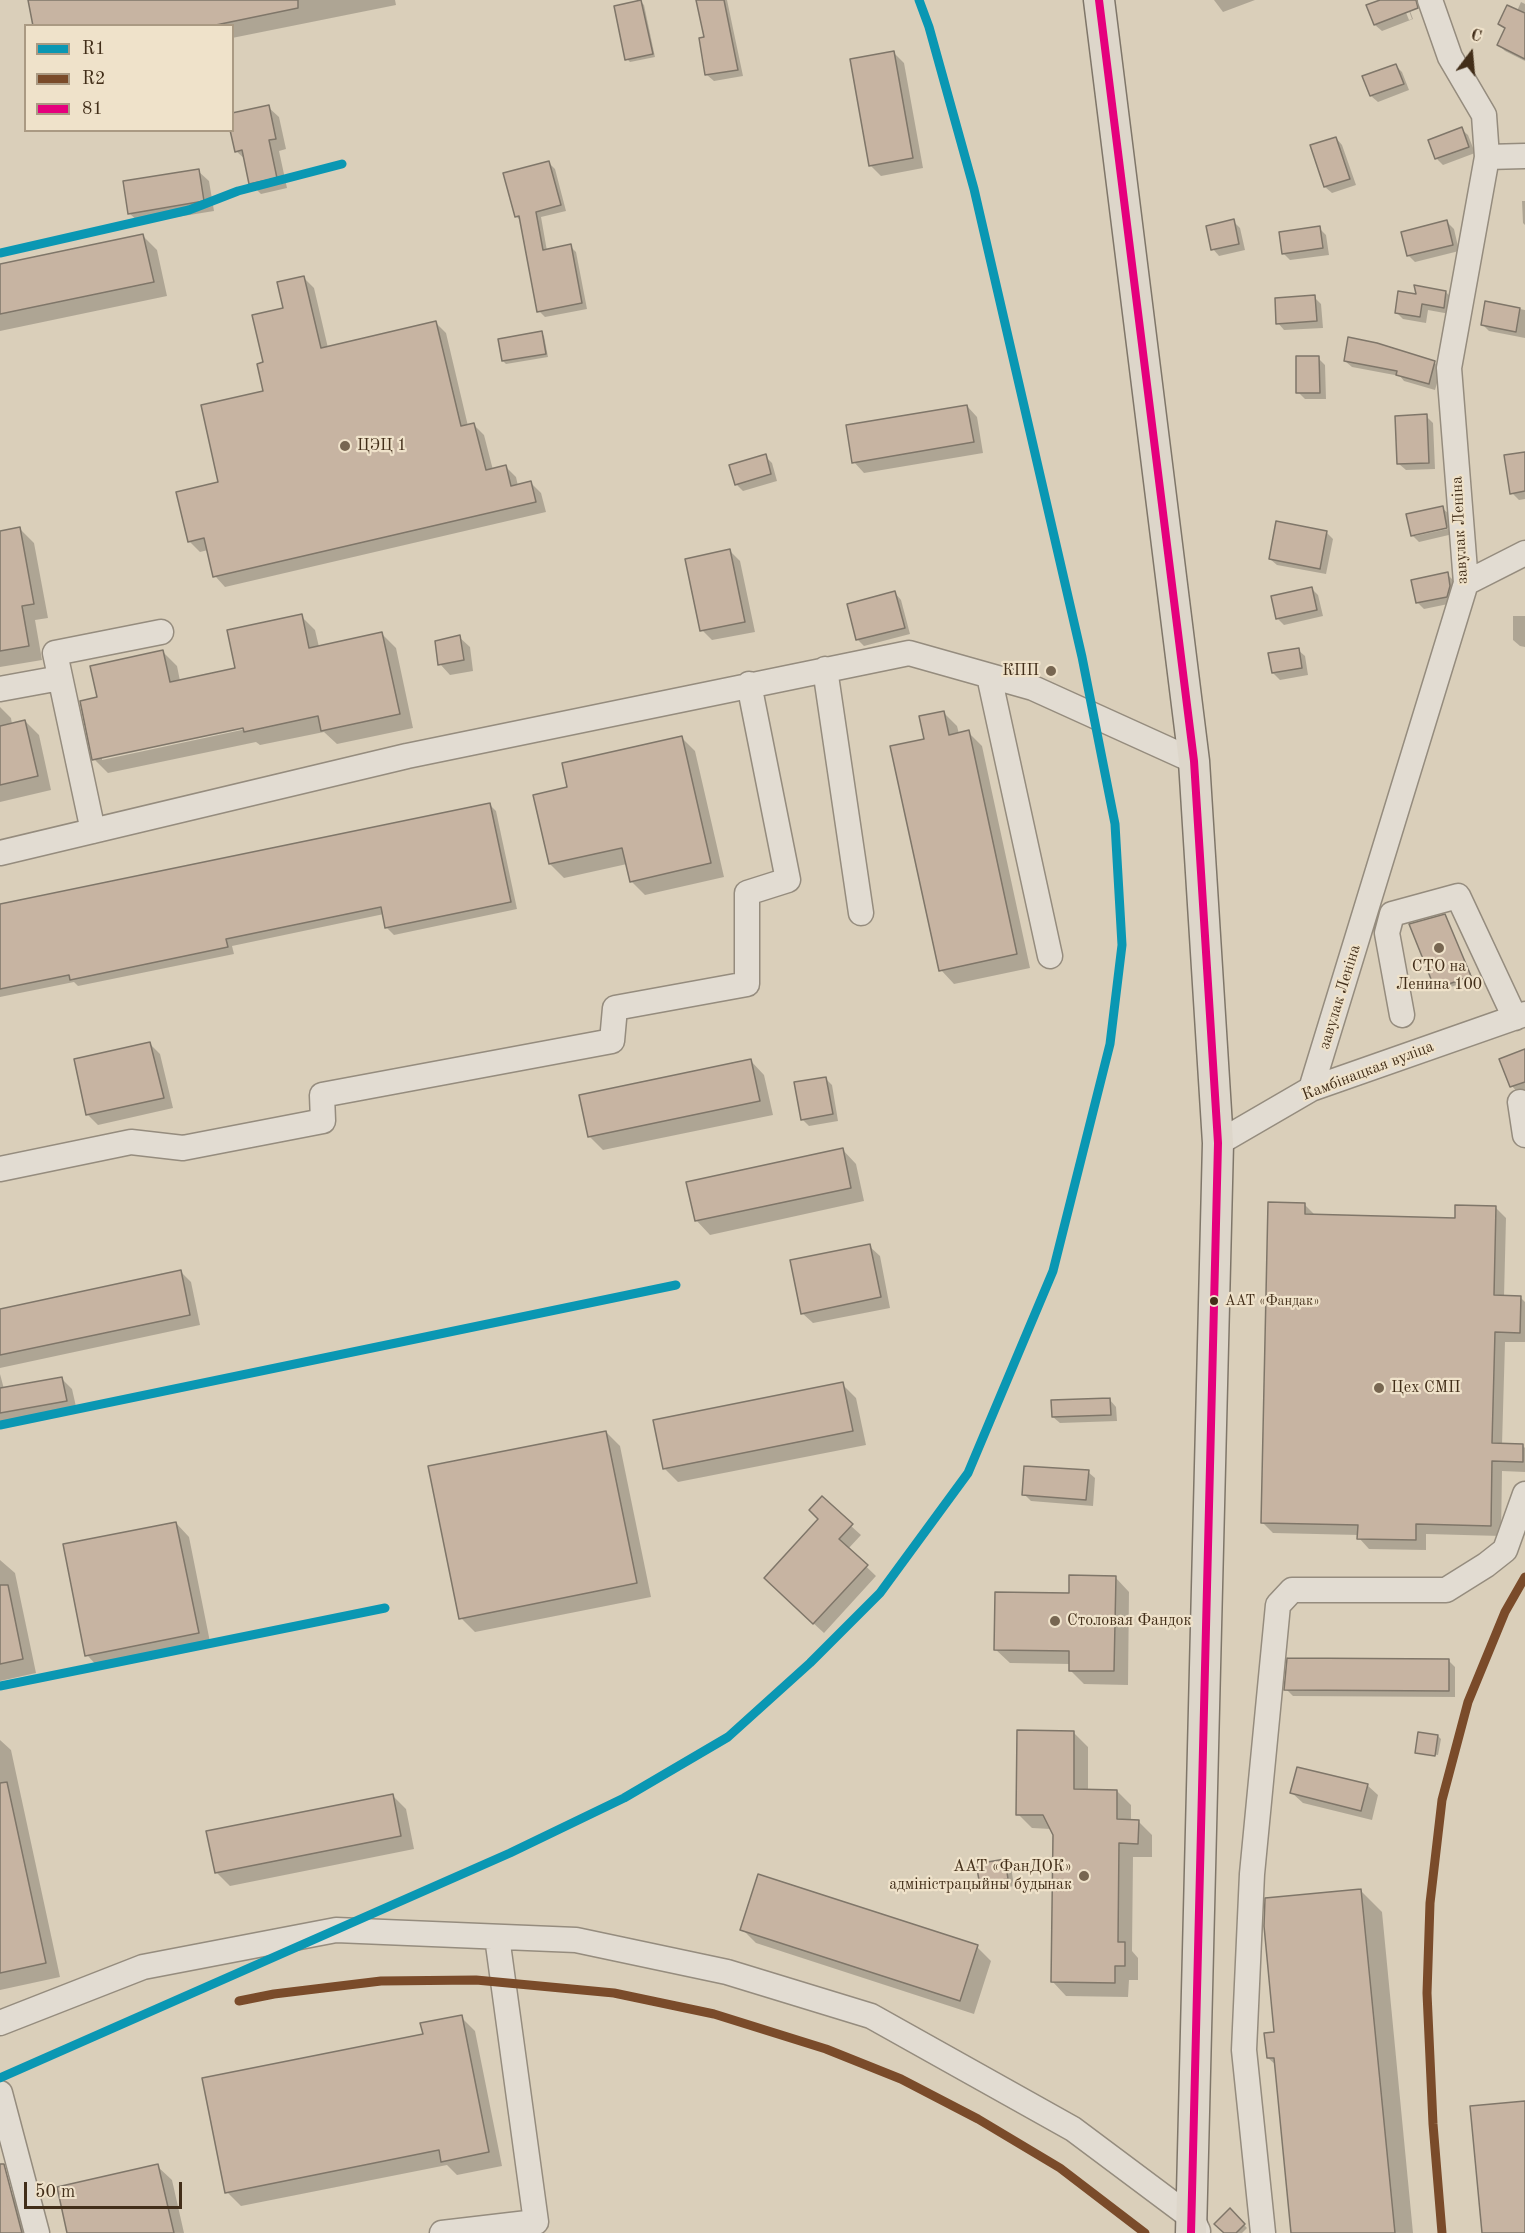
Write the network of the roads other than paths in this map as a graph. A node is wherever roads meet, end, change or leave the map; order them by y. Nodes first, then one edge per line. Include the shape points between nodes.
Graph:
1 (1099, 0) edge
2 (1430, 0) edge
3 (1525, 156) edge
4 (1487, 157) junction
5 (1525, 553) edge
6 (1466, 583) junction
7 (161, 632) dead end
8 (825, 669) junction
9 (989, 676) junction
10 (60, 678) junction
11 (749, 684) junction
12 (0, 689) edge
13 (1194, 761) junction
14 (93, 831) junction
15 (0, 853) edge
16 (861, 913) dead end
17 (1050, 956) dead end
18 (1402, 1015) dead end
19 (1520, 1016) edge
20 (1311, 1089) junction
21 (1520, 1102) dead end
22 (1525, 1136) edge
23 (1218, 1143) junction
24 (0, 1169) edge
25 (1525, 1494) edge
26 (497, 1937) junction
27 (0, 2023) edge
28 (0, 2093) edge
29 (1194, 2228) edge
30 (37, 2233) edge
31 (442, 2233) edge
32 (1263, 2233) edge

1 - 13 main road
2 - 4 street, завулак Леніна via 1450,57 1484,115
3 - 4 street
4 - 6 street, завулак Леніна via 1449,368
5 - 6 street
6 - 20 street, завулак Леніна
7 - 10 street via 55,653
8 - 9 street via 909,653
8 - 11 street
8 - 16 street
9 - 13 street via 1033,688
9 - 17 street
10 - 12 street
10 - 14 street
11 - 14 street via 407,756
11 - 24 street via 788,880 747,893 747,984 615,1008 612,1041 322,1095 323,1121 183,1148 131,1142
13 - 23 main road
14 - 15 street
18 - 19 street via 1387,933 1392,914 1458,896
19 - 20 street, Камбінацкая вуліца
20 - 23 street, Камбінацкая вуліца
21 - 22 street
23 - 29 main road
25 - 32 street via 1505,1550 1446,1590 1292,1590 1278,1605 1252,1874 1244,2050
26 - 27 street via 336,1930 143,1967
26 - 29 street via 576,1941 727,1972 872,2016 1073,2129
26 - 31 street via 536,2222
28 - 30 street

